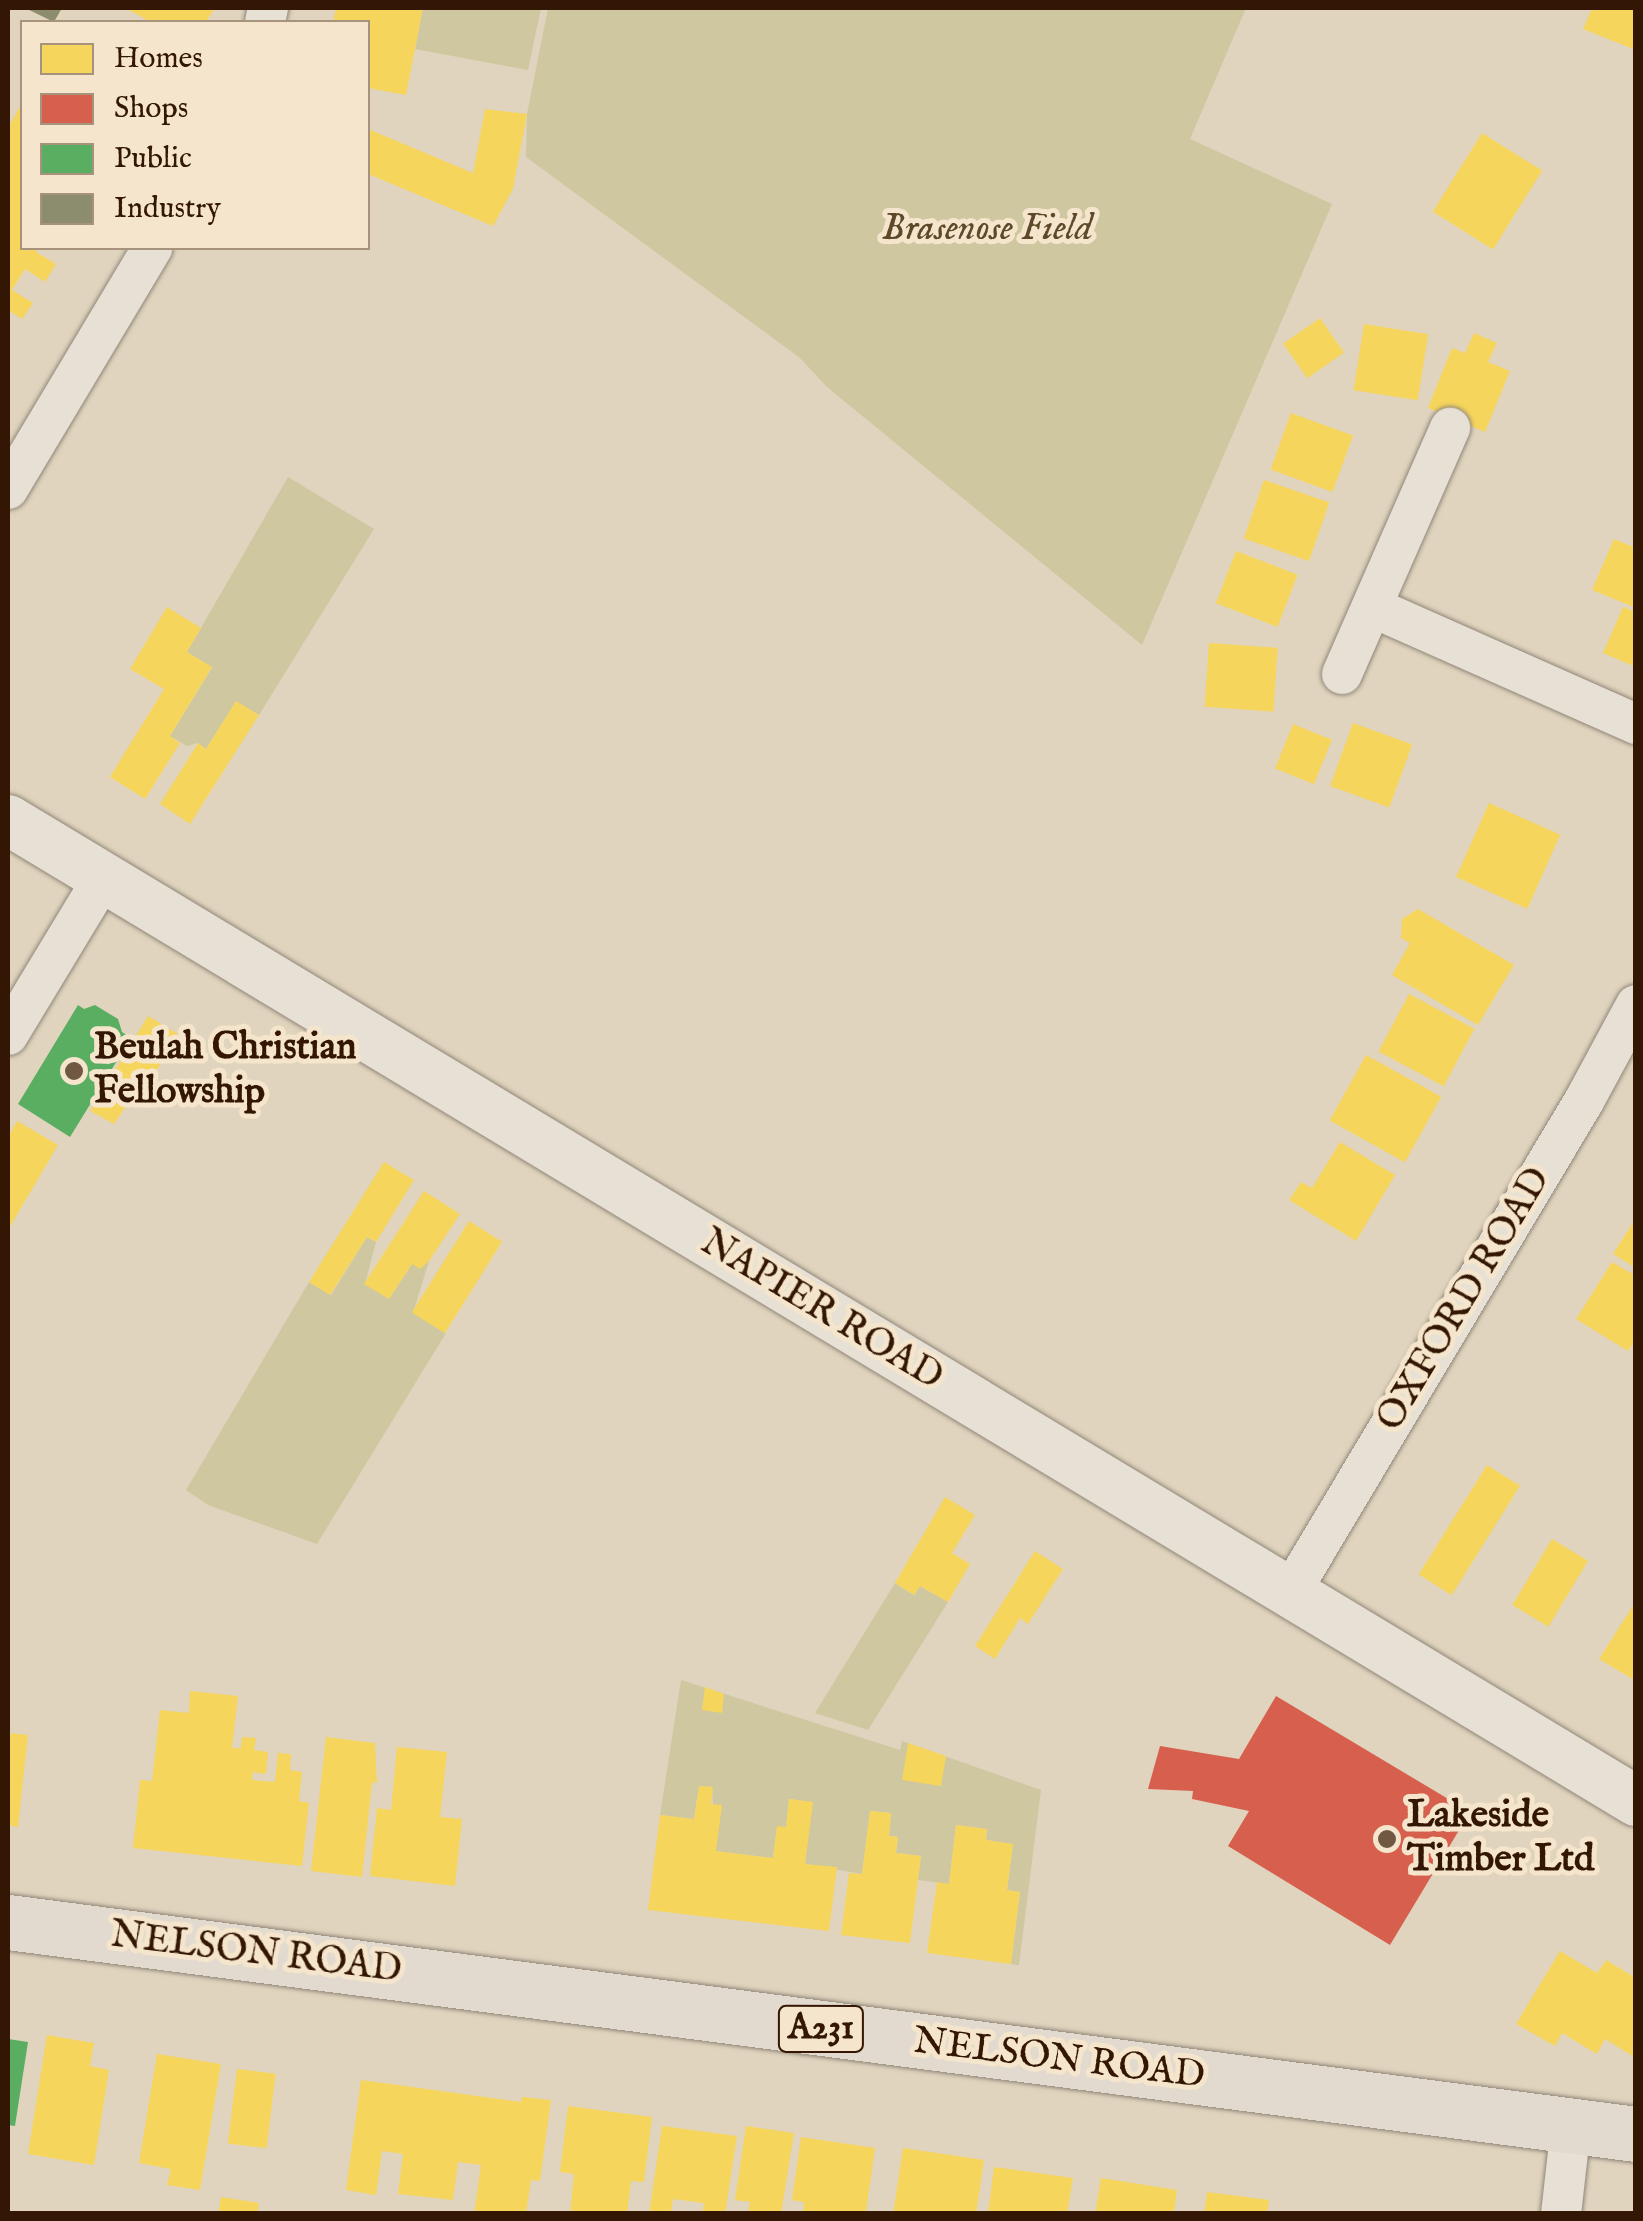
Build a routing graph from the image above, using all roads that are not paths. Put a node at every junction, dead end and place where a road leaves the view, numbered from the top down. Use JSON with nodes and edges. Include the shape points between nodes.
{"nodes":[{"id":1,"x":151,"y":250,"type":"edge"},
{"id":2,"x":1450,"y":428,"type":"dead end"},
{"id":3,"x":8,"y":489,"type":"edge"},
{"id":4,"x":1372,"y":607,"type":"junction"},
{"id":5,"x":1342,"y":674,"type":"dead end"},
{"id":6,"x":1636,"y":724,"type":"edge"},
{"id":7,"x":8,"y":820,"type":"edge"},
{"id":8,"x":105,"y":875,"type":"junction"},
{"id":9,"x":1636,"y":1005,"type":"edge"},
{"id":10,"x":8,"y":1035,"type":"edge"},
{"id":11,"x":1290,"y":1593,"type":"junction"},
{"id":12,"x":1636,"y":1801,"type":"edge"},
{"id":13,"x":8,"y":1922,"type":"edge"},
{"id":14,"x":1572,"y":2126,"type":"junction"},
{"id":15,"x":1636,"y":2134,"type":"edge"},
{"id":16,"x":1561,"y":2214,"type":"edge"}],
"edges":[{"from":1,"to":3,"type":"street"},
{"from":2,"to":4,"type":"street"},
{"from":4,"to":5,"type":"street"},
{"from":4,"to":6,"type":"street"},
{"from":7,"to":8,"type":"street","name":"NAPIER ROAD"},
{"from":8,"to":10,"type":"street"},
{"from":8,"to":11,"type":"street","name":"NAPIER ROAD","via":[[452,1092]]},
{"from":9,"to":11,"type":"street","name":"OXFORD ROAD"},
{"from":11,"to":12,"type":"street","name":"NAPIER ROAD"},
{"from":13,"to":14,"type":"main road","name":"NELSON ROAD","number":"A231"},
{"from":14,"to":15,"type":"main road","name":"NELSON ROAD","number":"A231"},
{"from":14,"to":16,"type":"street"}]}
